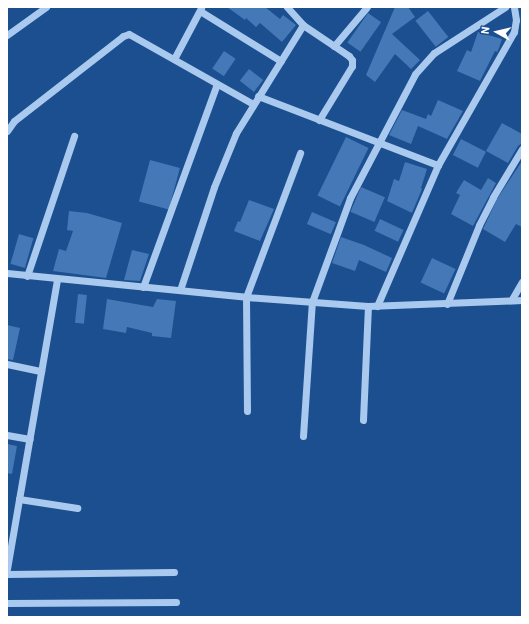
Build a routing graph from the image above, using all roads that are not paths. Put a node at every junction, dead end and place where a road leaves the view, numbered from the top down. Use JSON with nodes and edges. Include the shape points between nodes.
{"nodes":[{"id":1,"x":46,"y":7,"type":"edge"},
{"id":2,"x":287,"y":7,"type":"edge"},
{"id":3,"x":367,"y":7,"type":"edge"},
{"id":4,"x":505,"y":7,"type":"edge"},
{"id":5,"x":514,"y":7,"type":"edge"},
{"id":6,"x":201,"y":9,"type":"edge"},
{"id":7,"x":303,"y":25,"type":"junction"},
{"id":8,"x":7,"y":35,"type":"edge"},
{"id":9,"x":334,"y":46,"type":"junction"},
{"id":10,"x":174,"y":59,"type":"junction"},
{"id":11,"x":281,"y":61,"type":"junction"},
{"id":12,"x":217,"y":84,"type":"junction"},
{"id":13,"x":258,"y":96,"type":"junction"},
{"id":14,"x":253,"y":104,"type":"junction"},
{"id":15,"x":319,"y":120,"type":"junction"},
{"id":16,"x":7,"y":131,"type":"edge"},
{"id":17,"x":74,"y":136,"type":"dead end"},
{"id":18,"x":379,"y":142,"type":"junction"},
{"id":19,"x":522,"y":149,"type":"edge"},
{"id":20,"x":300,"y":153,"type":"dead end"},
{"id":21,"x":438,"y":165,"type":"junction"},
{"id":22,"x":7,"y":273,"type":"edge"},
{"id":23,"x":27,"y":276,"type":"junction"},
{"id":24,"x":57,"y":279,"type":"junction"},
{"id":25,"x":522,"y":282,"type":"edge"},
{"id":26,"x":143,"y":287,"type":"junction"},
{"id":27,"x":180,"y":290,"type":"junction"},
{"id":28,"x":246,"y":297,"type":"junction"},
{"id":29,"x":512,"y":299,"type":"junction"},
{"id":30,"x":522,"y":300,"type":"edge"},
{"id":31,"x":312,"y":302,"type":"junction"},
{"id":32,"x":447,"y":304,"type":"junction"},
{"id":33,"x":368,"y":306,"type":"junction"},
{"id":34,"x":377,"y":306,"type":"junction"},
{"id":35,"x":7,"y":364,"type":"edge"},
{"id":36,"x":41,"y":371,"type":"junction"},
{"id":37,"x":247,"y":411,"type":"dead end"},
{"id":38,"x":363,"y":420,"type":"dead end"},
{"id":39,"x":7,"y":435,"type":"edge"},
{"id":40,"x":303,"y":436,"type":"dead end"},
{"id":41,"x":30,"y":438,"type":"junction"},
{"id":42,"x":19,"y":499,"type":"junction"},
{"id":43,"x":78,"y":508,"type":"dead end"},
{"id":44,"x":9,"y":551,"type":"edge"},
{"id":45,"x":7,"y":570,"type":"edge"},
{"id":46,"x":174,"y":572,"type":"dead end"},
{"id":47,"x":7,"y":574,"type":"edge"},
{"id":48,"x":176,"y":602,"type":"dead end"},
{"id":49,"x":7,"y":603,"type":"edge"}],
"edges":[{"from":1,"to":8,"type":"street"},
{"from":2,"to":7,"type":"street"},
{"from":3,"to":9,"type":"street"},
{"from":4,"to":18,"type":"street","via":[[429,58],[415,74]]},
{"from":5,"to":21,"type":"street","via":[[514,32]]},
{"from":6,"to":10,"type":"street"},
{"from":6,"to":11,"type":"street"},
{"from":7,"to":9,"type":"street"},
{"from":7,"to":11,"type":"street"},
{"from":9,"to":15,"type":"street","via":[[349,56],[352,66]]},
{"from":10,"to":12,"type":"street"},
{"from":10,"to":16,"type":"street","via":[[129,34],[123,36],[14,121]]},
{"from":11,"to":13,"type":"street"},
{"from":12,"to":14,"type":"street"},
{"from":12,"to":26,"type":"street"},
{"from":13,"to":14,"type":"street"},
{"from":13,"to":15,"type":"street"},
{"from":14,"to":27,"type":"street","via":[[226,155]]},
{"from":15,"to":18,"type":"street"},
{"from":17,"to":23,"type":"street"},
{"from":18,"to":21,"type":"street"},
{"from":18,"to":31,"type":"street","via":[[350,198]]},
{"from":19,"to":32,"type":"street","via":[[493,197]]},
{"from":20,"to":28,"type":"street"},
{"from":21,"to":34,"type":"street"},
{"from":22,"to":23,"type":"street"},
{"from":23,"to":24,"type":"street"},
{"from":24,"to":26,"type":"street"},
{"from":24,"to":36,"type":"street"},
{"from":25,"to":29,"type":"street"},
{"from":26,"to":27,"type":"street"},
{"from":27,"to":28,"type":"street"},
{"from":28,"to":31,"type":"street"},
{"from":28,"to":37,"type":"street"},
{"from":29,"to":30,"type":"street"},
{"from":29,"to":32,"type":"street"},
{"from":31,"to":33,"type":"street"},
{"from":31,"to":40,"type":"street"},
{"from":32,"to":34,"type":"street"},
{"from":33,"to":34,"type":"street"},
{"from":33,"to":38,"type":"street"},
{"from":35,"to":36,"type":"street"},
{"from":36,"to":41,"type":"street"},
{"from":39,"to":41,"type":"street"},
{"from":41,"to":42,"type":"street"},
{"from":42,"to":43,"type":"street"},
{"from":42,"to":44,"type":"street"},
{"from":44,"to":45,"type":"street"},
{"from":46,"to":47,"type":"street"},
{"from":48,"to":49,"type":"street"}]}
